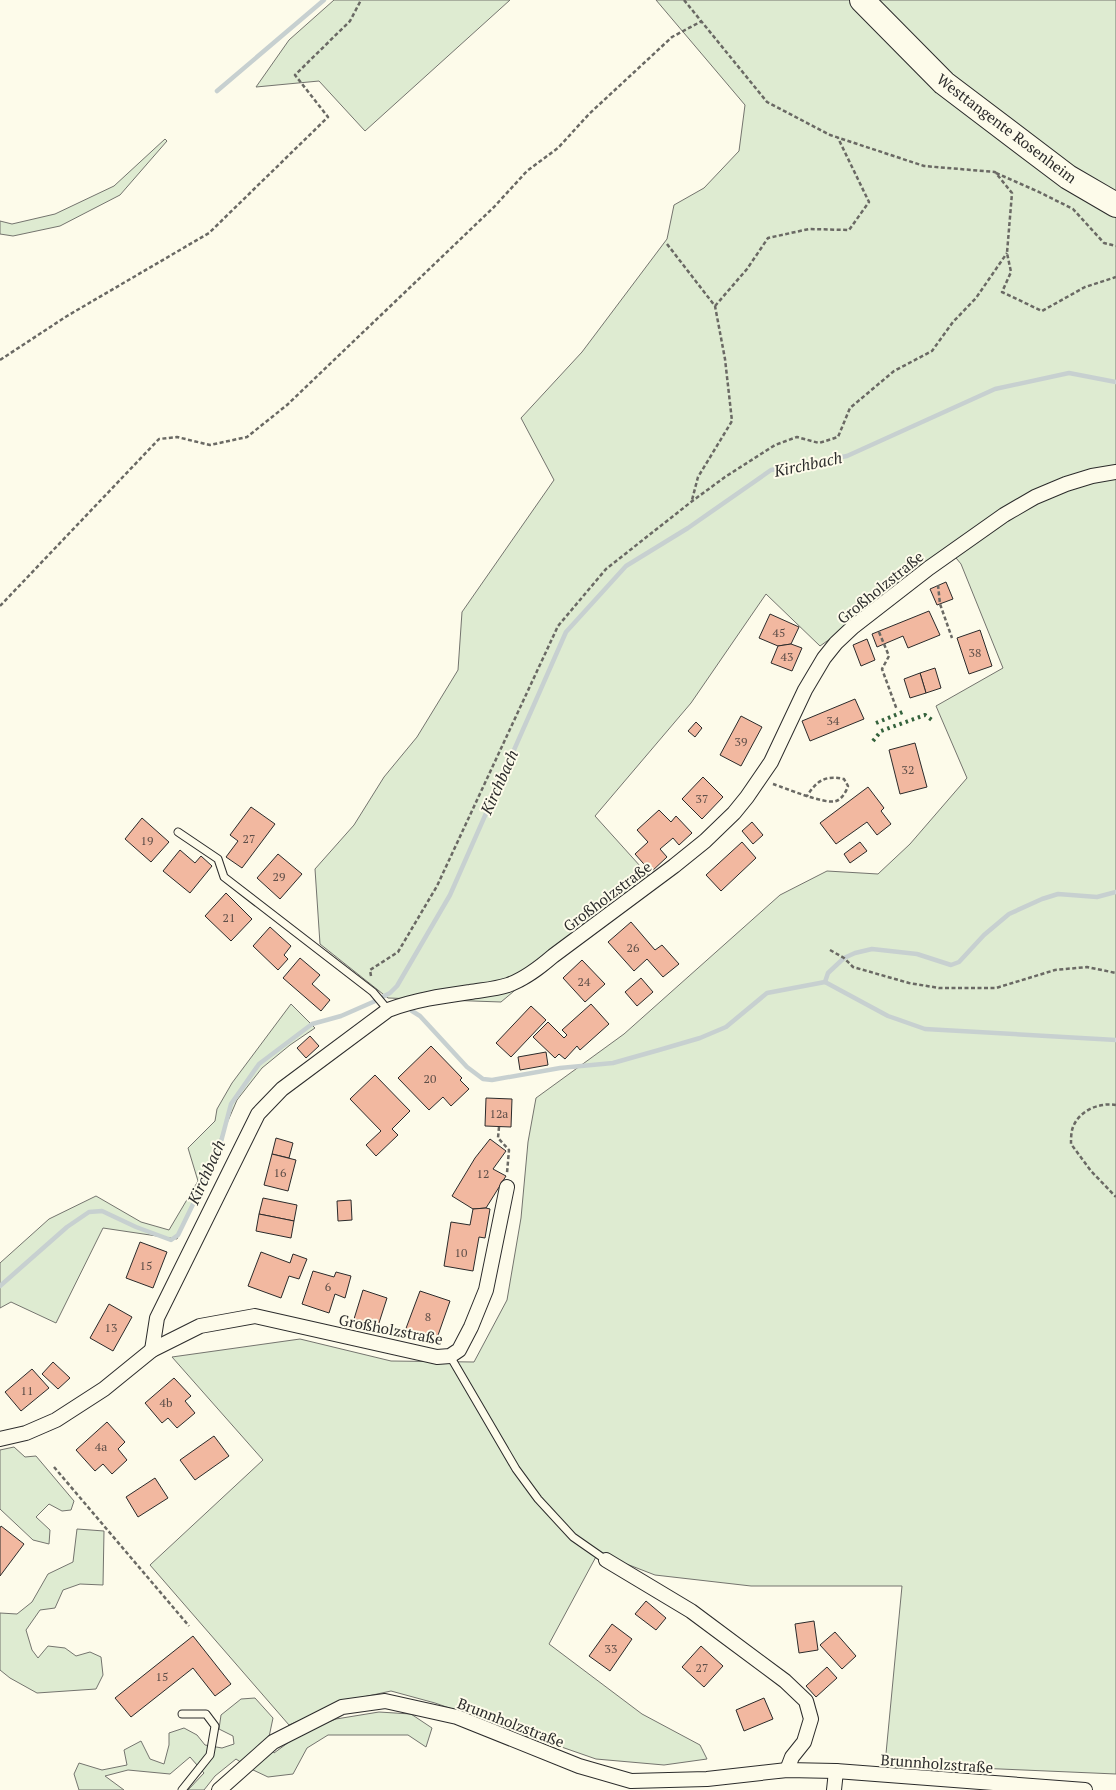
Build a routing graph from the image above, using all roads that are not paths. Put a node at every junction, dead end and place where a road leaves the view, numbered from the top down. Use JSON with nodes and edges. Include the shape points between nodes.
{"nodes":[{"id":1,"x":862,"y":0,"type":"edge"},
{"id":2,"x":1116,"y":205,"type":"edge"},
{"id":3,"x":1116,"y":472,"type":"edge"},
{"id":4,"x":178,"y":832,"type":"dead end"},
{"id":5,"x":388,"y":1010,"type":"junction"},
{"id":6,"x":507,"y":1187,"type":"road end"},
{"id":7,"x":152,"y":1350,"type":"junction"},
{"id":8,"x":450,"y":1356,"type":"junction"},
{"id":9,"x":0,"y":1439,"type":"edge"},
{"id":10,"x":606,"y":1560,"type":"joint"},
{"id":11,"x":182,"y":1714,"type":"dead end"},
{"id":12,"x":787,"y":1770,"type":"junction"},
{"id":13,"x":836,"y":1772,"type":"junction"},
{"id":14,"x":1028,"y":1788,"type":"edge"},
{"id":15,"x":182,"y":1790,"type":"edge"},
{"id":16,"x":219,"y":1790,"type":"edge"},
{"id":17,"x":834,"y":1790,"type":"edge"},
{"id":18,"x":1085,"y":1790,"type":"edge"}],
"edges":[{"from":1,"to":2,"type":"highway","name":"Westtangente Rosenheim","via":[[944,83],[1068,177]]},
{"from":3,"to":5,"type":"street","name":"Großholzstraße","via":[[1066,484],[1004,515],[853,627],[824,658],[771,762],[734,813],[705,841],[523,979],[506,986],[434,997]]},
{"from":4,"to":5,"type":"lane","via":[[218,859],[224,877],[373,992]]},
{"from":5,"to":7,"type":"street","name":"Großholzstraße","via":[[282,1089],[258,1114],[157,1318]]},
{"from":6,"to":8,"type":"street","name":"Großholzstraße","via":[[486,1290],[459,1350]]},
{"from":7,"to":8,"type":"street","name":"Großholzstraße","via":[[200,1326],[255,1316],[437,1358]]},
{"from":7,"to":9,"type":"street","name":"Großholzstraße","via":[[104,1389],[56,1420],[26,1433]]},
{"from":8,"to":10,"type":"lane","via":[[516,1469],[538,1499],[573,1537]]},
{"from":10,"to":12,"type":"street","via":[[691,1611],[786,1681],[806,1701],[811,1719],[804,1742]]},
{"from":11,"to":15,"type":"lane","via":[[206,1714],[215,1726],[210,1755]]},
{"from":12,"to":13,"type":"street","name":"Brunnholzstraße"},
{"from":12,"to":16,"type":"street","name":"Brunnholzstraße","via":[[707,1779],[631,1781],[579,1766],[457,1717],[385,1701],[342,1707],[273,1742]]},
{"from":13,"to":14,"type":"street","name":"Brunnholzstraße"},
{"from":13,"to":17,"type":"street"},
{"from":14,"to":18,"type":"street","name":"Brunnholzstraße"}]}
